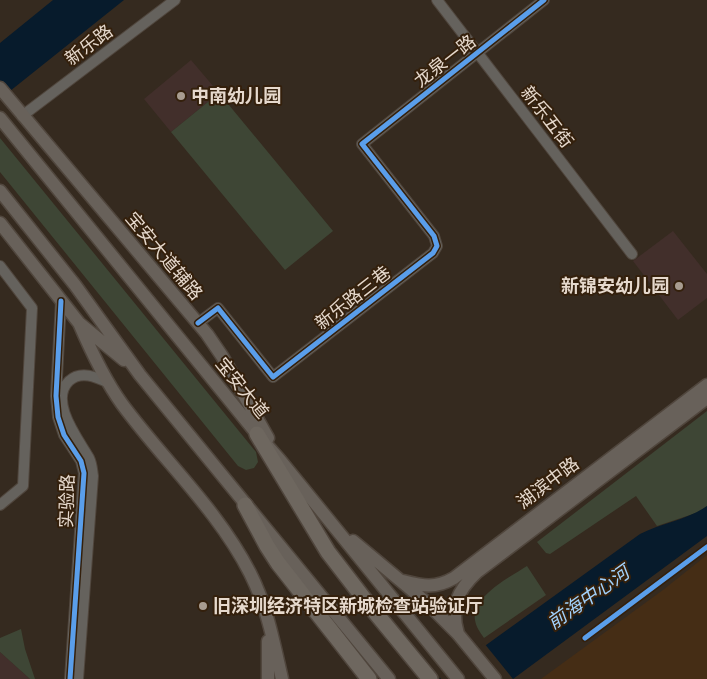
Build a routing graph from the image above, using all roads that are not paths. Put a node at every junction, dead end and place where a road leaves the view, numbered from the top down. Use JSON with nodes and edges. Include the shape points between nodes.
{"nodes":[{"id":1,"x":175,"y":0,"type":"edge"},
{"id":2,"x":437,"y":0,"type":"edge"},
{"id":3,"x":544,"y":0,"type":"edge"},
{"id":4,"x":478,"y":53,"type":"junction"},
{"id":5,"x":0,"y":88,"type":"edge"},
{"id":6,"x":22,"y":116,"type":"junction"},
{"id":7,"x":0,"y":118,"type":"edge"},
{"id":8,"x":362,"y":144,"type":"joint"},
{"id":9,"x":0,"y":191,"type":"edge"},
{"id":10,"x":0,"y":224,"type":"edge"},
{"id":11,"x":632,"y":254,"type":"dead end"},
{"id":12,"x":0,"y":266,"type":"edge"},
{"id":13,"x":61,"y":300,"type":"junction"},
{"id":14,"x":79,"y":323,"type":"junction"},
{"id":15,"x":198,"y":323,"type":"junction"},
{"id":16,"x":140,"y":375,"type":"junction"},
{"id":17,"x":109,"y":383,"type":"junction"},
{"id":18,"x":707,"y":386,"type":"edge"},
{"id":19,"x":707,"y":398,"type":"edge"},
{"id":20,"x":257,"y":434,"type":"junction"},
{"id":21,"x":280,"y":460,"type":"junction"},
{"id":22,"x":0,"y":505,"type":"edge"},
{"id":23,"x":245,"y":505,"type":"junction"},
{"id":24,"x":330,"y":521,"type":"junction"},
{"id":25,"x":491,"y":555,"type":"junction"},
{"id":26,"x":402,"y":582,"type":"junction"},
{"id":27,"x":267,"y":621,"type":"junction"},
{"id":28,"x":458,"y":634,"type":"junction"},
{"id":29,"x":70,"y":679,"type":"edge"},
{"id":30,"x":78,"y":679,"type":"edge"},
{"id":31,"x":268,"y":679,"type":"edge"},
{"id":32,"x":282,"y":679,"type":"edge"},
{"id":33,"x":369,"y":679,"type":"edge"},
{"id":34,"x":389,"y":679,"type":"edge"},
{"id":35,"x":430,"y":679,"type":"edge"},
{"id":36,"x":458,"y":679,"type":"edge"},
{"id":37,"x":495,"y":679,"type":"edge"}],
"edges":[{"from":1,"to":6,"type":"street","name":"新乐路"},
{"from":2,"to":4,"type":"street","name":"新乐五街"},
{"from":3,"to":4,"type":"street","name":"龙泉一路"},
{"from":4,"to":8,"type":"street","name":"龙泉一路"},
{"from":4,"to":11,"type":"street","name":"新乐五街"},
{"from":5,"to":6,"type":"main road","name":"宝安大道辅路"},
{"from":6,"to":15,"type":"main road","name":"宝安大道辅路"},
{"from":7,"to":20,"type":"main road","name":"宝安大道"},
{"from":8,"to":15,"type":"street","name":"新乐路三巷","via":[[434,236],[437,243],[432,253],[273,377],[218,308]]},
{"from":9,"to":16,"type":"main road","via":[[75,285]]},
{"from":10,"to":13,"type":"main road"},
{"from":12,"to":22,"type":"street","via":[[32,308],[23,486]]},
{"from":13,"to":14,"type":"main road"},
{"from":13,"to":29,"type":"street","name":"实验路","via":[[56,396],[58,417],[84,473]]},
{"from":14,"to":16,"type":"main road"},
{"from":14,"to":17,"type":"main road"},
{"from":15,"to":21,"type":"main road","name":"宝安大道辅路","via":[[222,356]]},
{"from":16,"to":23,"type":"main road"},
{"from":17,"to":27,"type":"main road","via":[[130,414],[222,526],[251,575]]},
{"from":17,"to":30,"type":"street","name":"实验路","via":[[79,376],[67,384],[63,394],[67,421],[89,458],[93,476]]},
{"from":18,"to":25,"type":"main road","name":"湖滨中路"},
{"from":19,"to":25,"type":"main road","name":"湖滨中路"},
{"from":20,"to":21,"type":"main road","name":"宝安大道"},
{"from":20,"to":35,"type":"highway","via":[[328,552]]},
{"from":21,"to":24,"type":"main road","name":"宝安大道"},
{"from":23,"to":33,"type":"highway","via":[[278,564]]},
{"from":23,"to":34,"type":"main road"},
{"from":24,"to":26,"type":"main road"},
{"from":24,"to":36,"type":"main road","name":"宝安大道"},
{"from":25,"to":26,"type":"main road","name":"湖滨中路","via":[[441,585]]},
{"from":25,"to":28,"type":"main road","name":"湖滨中路","via":[[459,594],[454,618]]},
{"from":26,"to":28,"type":"main road"},
{"from":27,"to":31,"type":"main road"},
{"from":27,"to":32,"type":"main road"},
{"from":28,"to":37,"type":"main road"}]}
